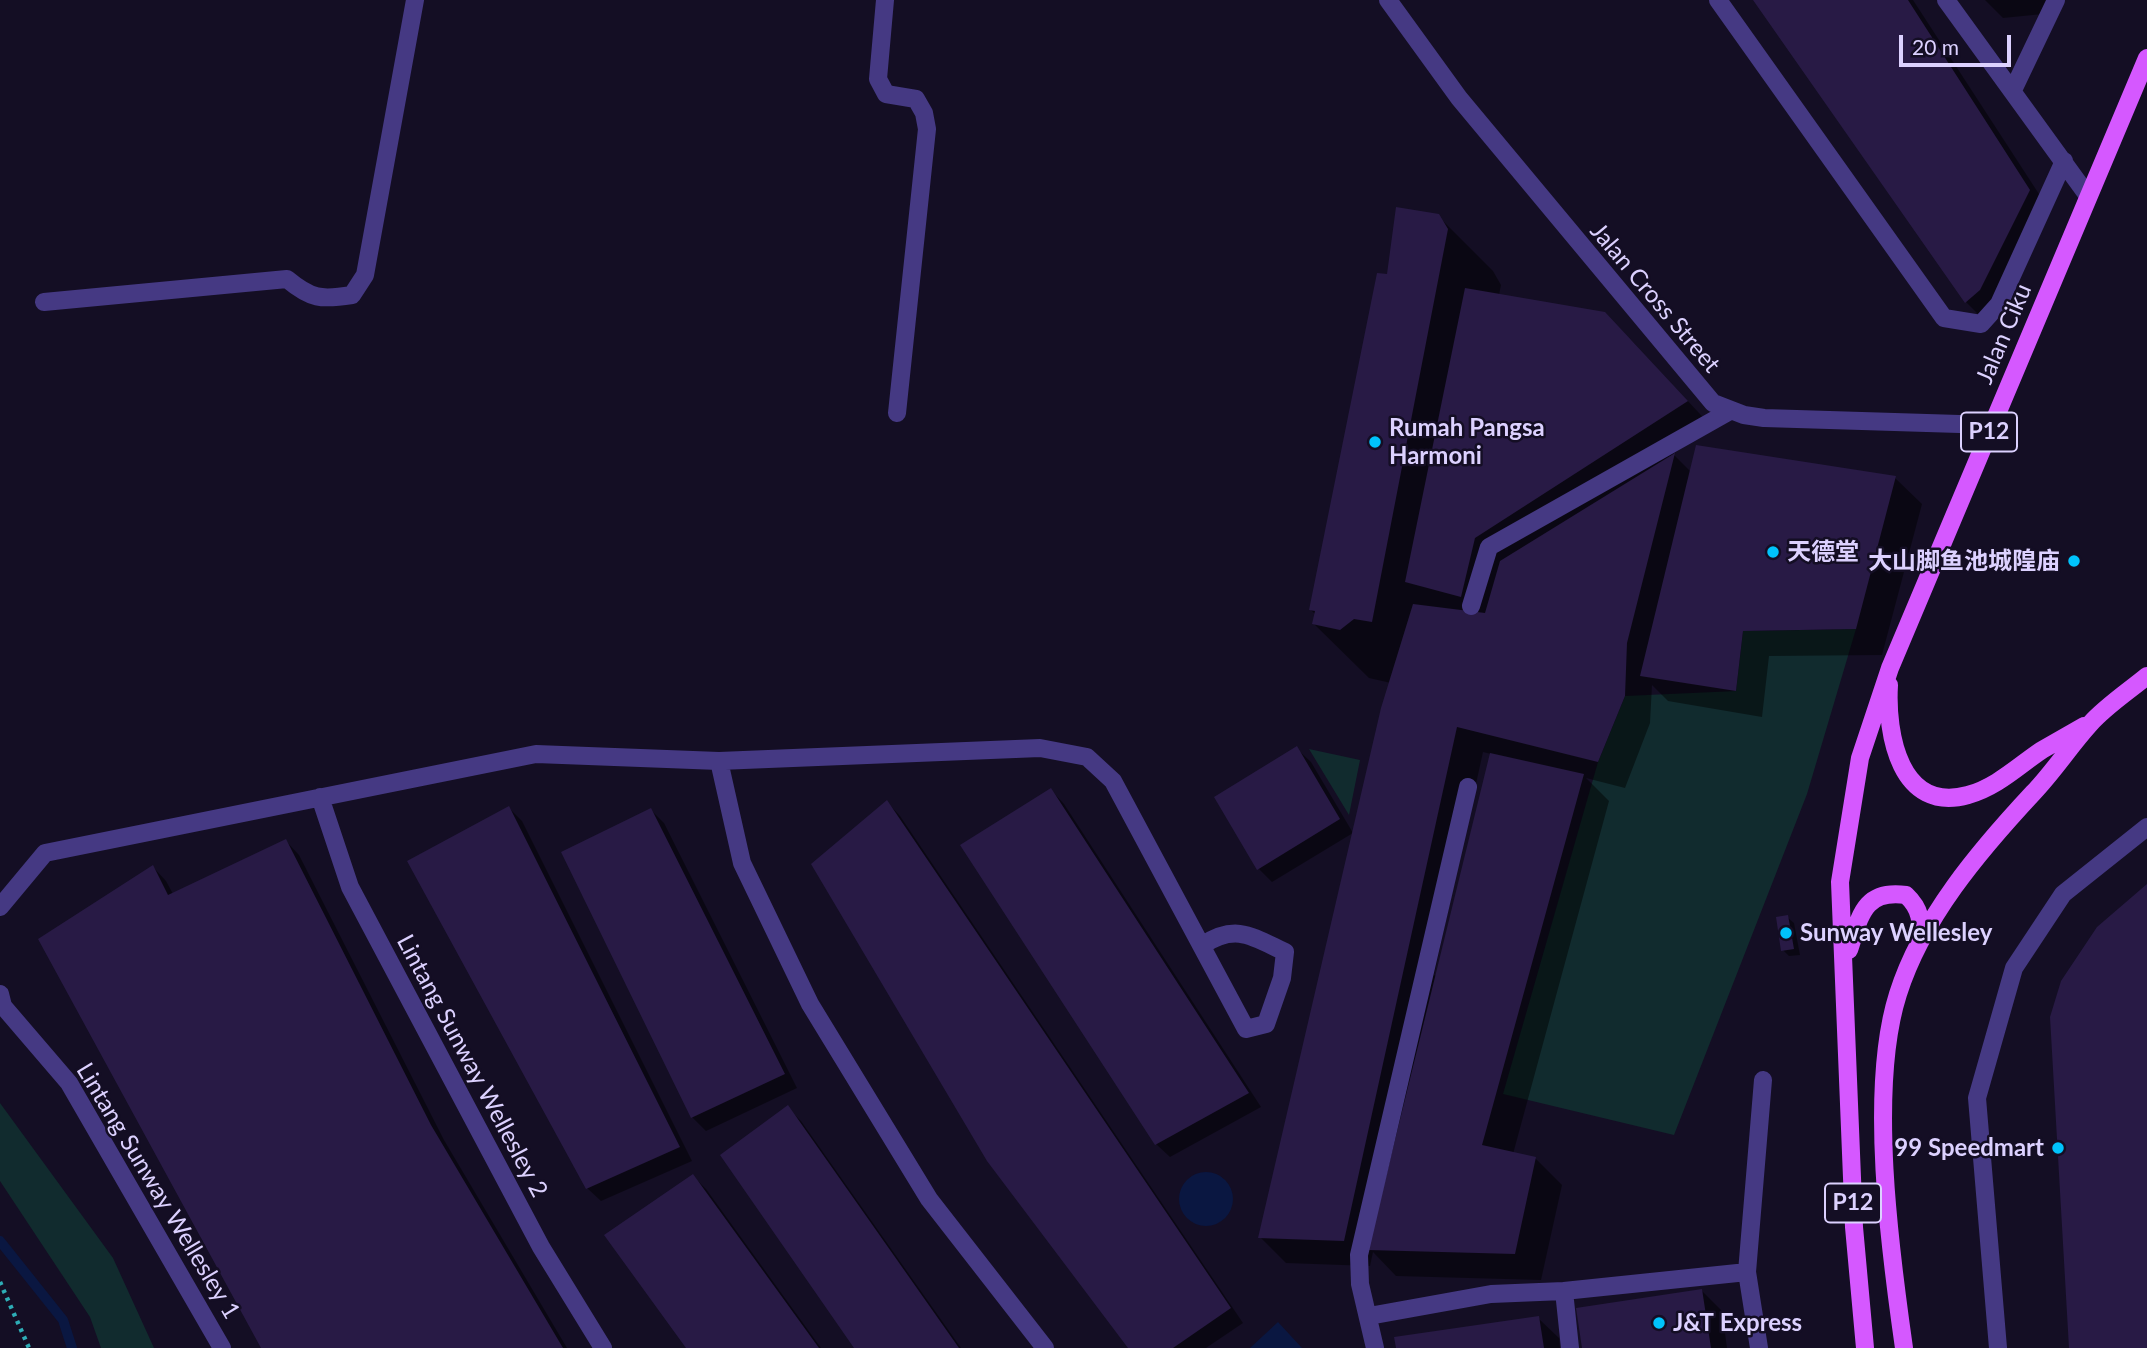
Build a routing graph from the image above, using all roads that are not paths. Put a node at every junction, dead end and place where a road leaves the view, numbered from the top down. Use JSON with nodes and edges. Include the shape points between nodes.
{"nodes":[{"id":1,"x":415,"y":0,"type":"edge"},
{"id":2,"x":885,"y":0,"type":"edge"},
{"id":3,"x":1388,"y":0,"type":"edge"},
{"id":4,"x":1718,"y":0,"type":"edge"},
{"id":5,"x":1946,"y":0,"type":"edge"},
{"id":6,"x":2056,"y":0,"type":"edge"},
{"id":7,"x":2147,"y":58,"type":"edge"},
{"id":8,"x":2013,"y":90,"type":"junction"},
{"id":9,"x":2064,"y":161,"type":"junction"},
{"id":10,"x":2088,"y":196,"type":"junction"},
{"id":11,"x":44,"y":302,"type":"dead end"},
{"id":12,"x":1730,"y":411,"type":"junction"},
{"id":13,"x":897,"y":413,"type":"dead end"},
{"id":14,"x":1992,"y":425,"type":"junction"},
{"id":15,"x":1471,"y":606,"type":"dead end"},
{"id":16,"x":1890,"y":668,"type":"junction"},
{"id":17,"x":2147,"y":676,"type":"edge"},
{"id":18,"x":2092,"y":722,"type":"junction"},
{"id":19,"x":719,"y":761,"type":"junction"},
{"id":20,"x":1468,"y":787,"type":"dead end"},
{"id":21,"x":320,"y":797,"type":"junction"},
{"id":22,"x":2147,"y":827,"type":"edge"},
{"id":23,"x":0,"y":906,"type":"edge"},
{"id":24,"x":1920,"y":942,"type":"junction"},
{"id":25,"x":1203,"y":945,"type":"junction"},
{"id":26,"x":1846,"y":961,"type":"junction"},
{"id":27,"x":0,"y":994,"type":"edge"},
{"id":28,"x":1763,"y":1080,"type":"dead end"},
{"id":29,"x":1747,"y":1272,"type":"junction"},
{"id":30,"x":1564,"y":1291,"type":"junction"},
{"id":31,"x":1369,"y":1316,"type":"junction"},
{"id":32,"x":222,"y":1348,"type":"edge"},
{"id":33,"x":603,"y":1348,"type":"edge"},
{"id":34,"x":1045,"y":1348,"type":"edge"},
{"id":35,"x":1375,"y":1348,"type":"edge"},
{"id":36,"x":1570,"y":1348,"type":"edge"},
{"id":37,"x":1759,"y":1348,"type":"edge"},
{"id":38,"x":1865,"y":1348,"type":"edge"},
{"id":39,"x":1904,"y":1348,"type":"edge"},
{"id":40,"x":1998,"y":1348,"type":"edge"}],
"edges":[{"from":1,"to":11,"type":"street","via":[[365,275],[352,295],[330,299],[307,296],[287,279]]},
{"from":2,"to":13,"type":"street","via":[[878,79],[886,94],[916,99],[927,129]]},
{"from":3,"to":12,"type":"street","name":"Jalan Cross Street","via":[[1460,98],[1702,393]]},
{"from":4,"to":9,"type":"street","via":[[1944,317],[1981,324],[1999,304]]},
{"from":5,"to":8,"type":"street"},
{"from":6,"to":8,"type":"street"},
{"from":7,"to":10,"type":"main road","name":"Jalan Ciku","number":"P12"},
{"from":8,"to":9,"type":"street"},
{"from":9,"to":10,"type":"street"},
{"from":10,"to":14,"type":"main road","name":"Jalan Ciku","number":"P12"},
{"from":12,"to":14,"type":"street","name":"Jalan Cross Street","via":[[1791,420]]},
{"from":12,"to":15,"type":"street","via":[[1489,547]]},
{"from":14,"to":16,"type":"main road","name":"Jalan Ciku","number":"P12"},
{"from":16,"to":18,"type":"main road","via":[[1888,720],[1895,750],[1910,779],[1937,796],[1953,797],[1985,788]]},
{"from":16,"to":26,"type":"main road","number":"P12","via":[[1860,758],[1843,853],[1840,882]]},
{"from":17,"to":18,"type":"main road"},
{"from":18,"to":24,"type":"main road","number":"P12","via":[[1995,836]]},
{"from":19,"to":21,"type":"street","via":[[536,754]]},
{"from":19,"to":25,"type":"street","via":[[1040,748],[1087,757],[1113,781]]},
{"from":19,"to":34,"type":"street","via":[[742,863],[810,1004],[929,1199]]},
{"from":20,"to":31,"type":"street","via":[[1359,1255],[1360,1284]]},
{"from":21,"to":23,"type":"street","via":[[45,853]]},
{"from":21,"to":33,"type":"street","name":"Lintang Sunway Wellesley 2","via":[[350,887],[528,1223]]},
{"from":22,"to":40,"type":"street","via":[[2063,894],[2014,968],[1976,1098]]},
{"from":24,"to":26,"type":"main road","via":[[1922,924],[1914,902],[1906,895],[1883,895],[1861,912]]},
{"from":24,"to":39,"type":"main road","number":"P12","via":[[1897,996],[1885,1068],[1890,1227]]},
{"from":25,"to":25,"type":"street","via":[[1246,1029],[1266,1024],[1282,978],[1285,952],[1243,932],[1218,934]]},
{"from":26,"to":38,"type":"main road","number":"P12","via":[[1854,1227]]},
{"from":27,"to":32,"type":"street","name":"Lintang Sunway Wellesley 1","via":[[3,1006],[69,1083]]},
{"from":28,"to":29,"type":"street"},
{"from":29,"to":30,"type":"street"},
{"from":29,"to":37,"type":"street"},
{"from":30,"to":31,"type":"street","via":[[1491,1294]]},
{"from":30,"to":36,"type":"street"},
{"from":31,"to":35,"type":"street"}]}
